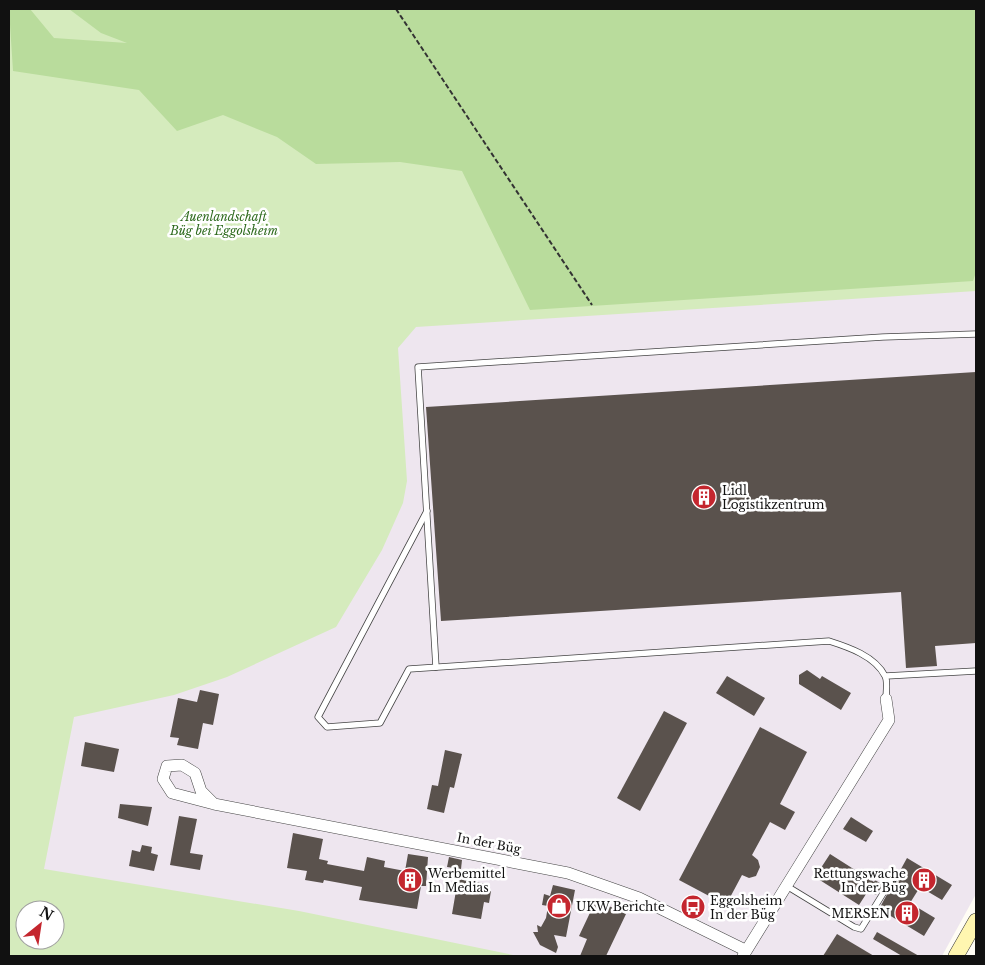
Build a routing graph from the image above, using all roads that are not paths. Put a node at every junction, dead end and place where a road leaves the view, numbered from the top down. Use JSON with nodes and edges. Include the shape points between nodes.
{"nodes":[{"id":1,"x":976,"y":334,"type":"edge"},
{"id":2,"x":426,"y":511,"type":"junction"},
{"id":3,"x":436,"y":667,"type":"junction"},
{"id":4,"x":976,"y":671,"type":"edge"},
{"id":5,"x":886,"y":676,"type":"junction"},
{"id":6,"x":886,"y":699,"type":"joint"},
{"id":7,"x":214,"y":804,"type":"dead end"},
{"id":8,"x":892,"y":879,"type":"dead end"},
{"id":9,"x":785,"y":885,"type":"junction"},
{"id":10,"x":976,"y":922,"type":"edge"},
{"id":11,"x":744,"y":953,"type":"edge"},
{"id":12,"x":956,"y":956,"type":"edge"}],
"edges":[{"from":1,"to":2,"type":"lane","via":[[418,367]]},
{"from":2,"to":3,"type":"lane"},
{"from":2,"to":3,"type":"lane","via":[[318,718],[327,727],[380,723],[409,669]]},
{"from":3,"to":5,"type":"lane","via":[[829,641],[859,653]]},
{"from":4,"to":5,"type":"lane"},
{"from":5,"to":6,"type":"lane"},
{"from":6,"to":9,"type":"street","name":"In der Büg","via":[[888,720]]},
{"from":7,"to":11,"type":"street","name":"In der Büg","via":[[568,873],[639,898]]},
{"from":8,"to":9,"type":"lane","via":[[861,929]]},
{"from":9,"to":11,"type":"street","name":"In der Büg"},
{"from":10,"to":12,"type":"main road"}]}
